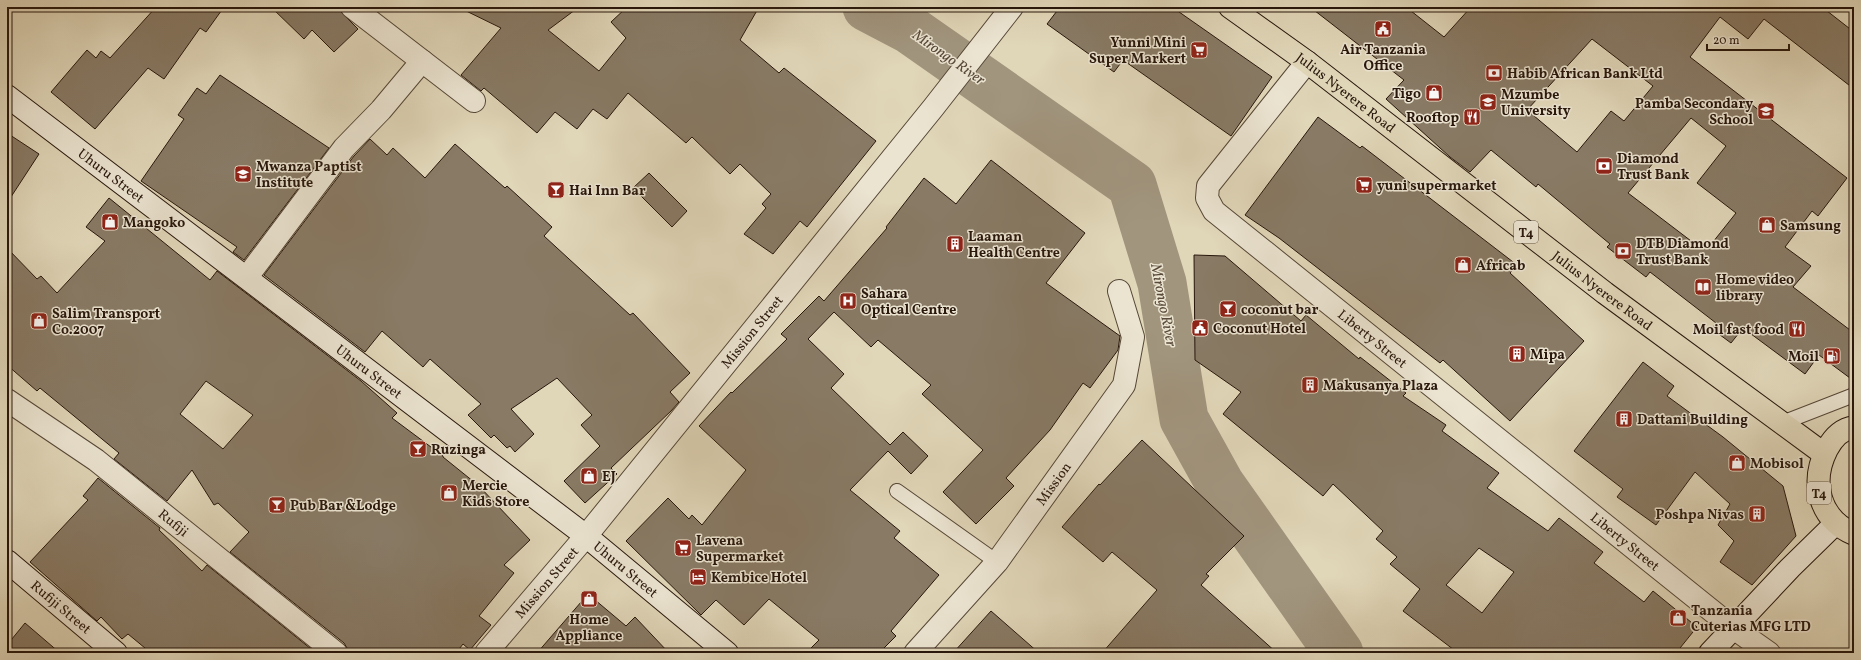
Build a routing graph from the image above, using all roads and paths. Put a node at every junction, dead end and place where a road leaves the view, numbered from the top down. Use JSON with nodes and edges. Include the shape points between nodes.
{"nodes":[{"id":1,"x":352,"y":7,"type":"edge"},
{"id":2,"x":1012,"y":7,"type":"edge"},
{"id":3,"x":1230,"y":7,"type":"edge"},
{"id":4,"x":422,"y":61,"type":"junction"},
{"id":5,"x":1308,"y":62,"type":"junction"},
{"id":6,"x":7,"y":96,"type":"edge"},
{"id":7,"x":474,"y":101,"type":"dead end"},
{"id":8,"x":247,"y":277,"type":"junction"},
{"id":9,"x":1119,"y":291,"type":"dead end"},
{"id":10,"x":1854,"y":395,"type":"edge"},
{"id":11,"x":7,"y":400,"type":"edge"},
{"id":12,"x":1782,"y":423,"type":"junction"},
{"id":13,"x":1854,"y":427,"type":"edge"},
{"id":14,"x":1824,"y":454,"type":"junction"},
{"id":15,"x":897,"y":491,"type":"dead end"},
{"id":16,"x":1845,"y":529,"type":"edge"},
{"id":17,"x":586,"y":536,"type":"junction"},
{"id":18,"x":998,"y":562,"type":"junction"},
{"id":19,"x":9,"y":566,"type":"edge"},
{"id":20,"x":1732,"y":627,"type":"junction"},
{"id":21,"x":116,"y":653,"type":"edge"},
{"id":22,"x":336,"y":653,"type":"edge"},
{"id":23,"x":486,"y":653,"type":"edge"},
{"id":24,"x":727,"y":653,"type":"edge"},
{"id":25,"x":915,"y":653,"type":"edge"},
{"id":26,"x":1710,"y":653,"type":"edge"},
{"id":27,"x":1769,"y":653,"type":"edge"}],
"edges":[{"from":1,"to":4,"type":"street"},
{"from":2,"to":17,"type":"street","name":"Mission Street"},
{"from":3,"to":5,"type":"highway","name":"Julius Nyerere Road","number":"T4"},
{"from":4,"to":7,"type":"street"},
{"from":4,"to":8,"type":"street","via":[[381,110],[344,148]]},
{"from":5,"to":12,"type":"highway","name":"Julius Nyerere Road","number":"T4","via":[[1605,293]]},
{"from":5,"to":20,"type":"street","name":"Liberty Street","via":[[1208,186],[1207,198],[1214,211]]},
{"from":6,"to":8,"type":"street","name":"Uhuru Street"},
{"from":8,"to":17,"type":"street","name":"Uhuru Street"},
{"from":9,"to":18,"type":"street","name":"Mission","via":[[1133,337],[1124,385]]},
{"from":10,"to":12,"type":"lane"},
{"from":11,"to":22,"type":"street","name":"Rufiji","via":[[96,460]]},
{"from":12,"to":14,"type":"highway","name":"Julius Nyerere Road","number":"T4"},
{"from":13,"to":14,"type":"highway","number":"T4","via":[[1847,428],[1832,439]]},
{"from":14,"to":16,"type":"highway","number":"T4","via":[[1818,472],[1818,491],[1824,508]]},
{"from":15,"to":18,"type":"lane"},
{"from":16,"to":20,"type":"street","via":[[1790,568]]},
{"from":17,"to":23,"type":"street","name":"Mission Street"},
{"from":17,"to":24,"type":"street","name":"Uhuru Street"},
{"from":18,"to":25,"type":"street","name":"Mission"},
{"from":19,"to":21,"type":"street","name":"Rufiji Street"},
{"from":20,"to":26,"type":"street"},
{"from":20,"to":27,"type":"street","name":"Liberty Street"}]}
